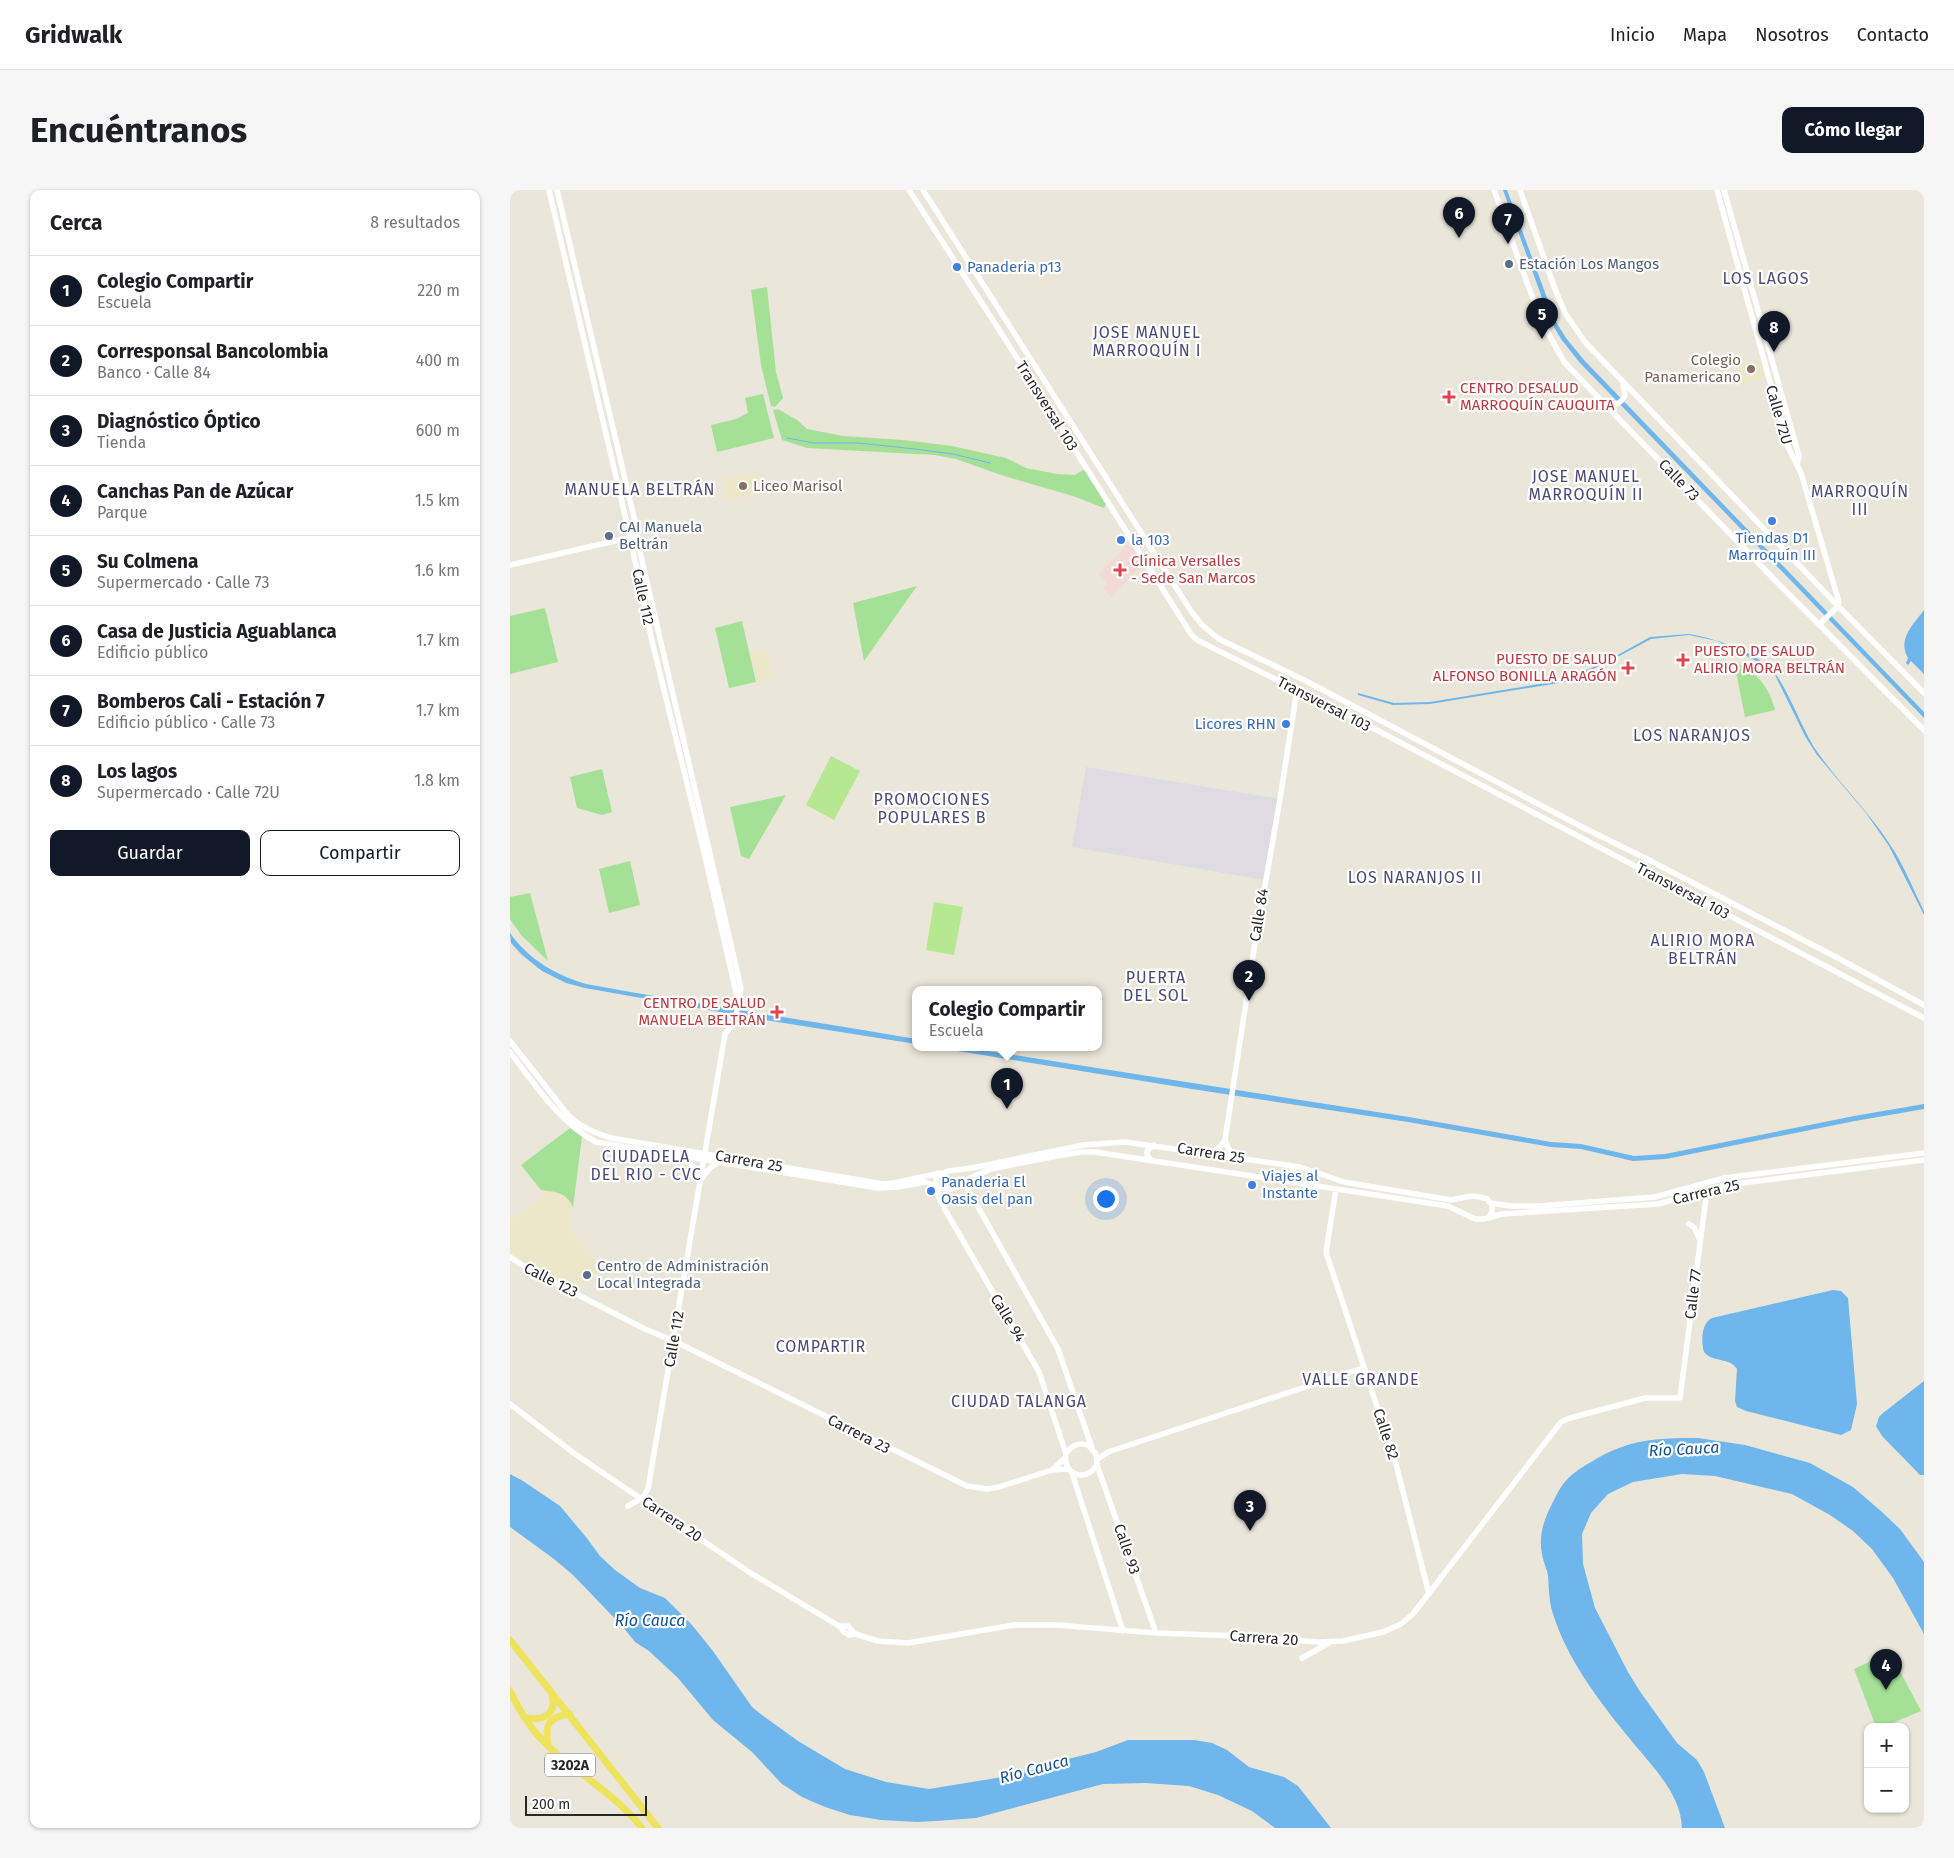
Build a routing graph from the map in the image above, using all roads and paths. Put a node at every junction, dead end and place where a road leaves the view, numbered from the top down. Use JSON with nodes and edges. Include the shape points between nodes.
{"nodes":[{"id":1,"x":549,"y":190,"type":"edge"},
{"id":2,"x":557,"y":190,"type":"edge"},
{"id":3,"x":909,"y":190,"type":"edge"},
{"id":4,"x":923,"y":190,"type":"edge"},
{"id":5,"x":1494,"y":190,"type":"edge"},
{"id":6,"x":1520,"y":190,"type":"edge"},
{"id":7,"x":1717,"y":190,"type":"edge"},
{"id":8,"x":1724,"y":190,"type":"edge"},
{"id":9,"x":977,"y":275,"type":"junction"},
{"id":10,"x":968,"y":281,"type":"junction"},
{"id":11,"x":986,"y":289,"type":"junction"},
{"id":12,"x":977,"y":296,"type":"junction"},
{"id":13,"x":1621,"y":382,"type":"junction"},
{"id":14,"x":1603,"y":401,"type":"junction"},
{"id":15,"x":1797,"y":464,"type":"junction"},
{"id":16,"x":633,"y":536,"type":"junction"},
{"id":17,"x":1144,"y":538,"type":"junction"},
{"id":18,"x":1136,"y":546,"type":"junction"},
{"id":19,"x":1155,"y":554,"type":"junction"},
{"id":20,"x":1145,"y":560,"type":"junction"},
{"id":21,"x":510,"y":565,"type":"edge"},
{"id":22,"x":1837,"y":608,"type":"junction"},
{"id":23,"x":1821,"y":623,"type":"junction"},
{"id":24,"x":1297,"y":690,"type":"junction"},
{"id":25,"x":1924,"y":692,"type":"edge"},
{"id":26,"x":1334,"y":696,"type":"junction"},
{"id":27,"x":1329,"y":706,"type":"junction"},
{"id":28,"x":1358,"y":709,"type":"junction"},
{"id":29,"x":1353,"y":718,"type":"junction"},
{"id":30,"x":1924,"y":730,"type":"edge"},
{"id":31,"x":1663,"y":867,"type":"junction"},
{"id":32,"x":1673,"y":872,"type":"junction"},
{"id":33,"x":1658,"y":878,"type":"junction"},
{"id":34,"x":1666,"y":882,"type":"junction"},
{"id":35,"x":1924,"y":1005,"type":"edge"},
{"id":36,"x":1924,"y":1018,"type":"edge"},
{"id":37,"x":510,"y":1041,"type":"edge"},
{"id":38,"x":510,"y":1052,"type":"edge"},
{"id":39,"x":524,"y":1065,"type":"junction"},
{"id":40,"x":1225,"y":1140,"type":"junction"},
{"id":41,"x":1156,"y":1145,"type":"junction"},
{"id":42,"x":1210,"y":1153,"type":"junction"},
{"id":43,"x":1924,"y":1153,"type":"edge"},
{"id":44,"x":678,"y":1156,"type":"junction"},
{"id":45,"x":704,"y":1157,"type":"junction"},
{"id":46,"x":1236,"y":1157,"type":"junction"},
{"id":47,"x":1924,"y":1160,"type":"edge"},
{"id":48,"x":1154,"y":1161,"type":"junction"},
{"id":49,"x":719,"y":1162,"type":"junction"},
{"id":50,"x":1288,"y":1165,"type":"junction"},
{"id":51,"x":957,"y":1170,"type":"junction"},
{"id":52,"x":942,"y":1173,"type":"junction"},
{"id":53,"x":700,"y":1179,"type":"junction"},
{"id":54,"x":965,"y":1181,"type":"junction"},
{"id":55,"x":1285,"y":1181,"type":"junction"},
{"id":56,"x":937,"y":1186,"type":"junction"},
{"id":57,"x":1336,"y":1189,"type":"junction"},
{"id":58,"x":1707,"y":1190,"type":"junction"},
{"id":59,"x":1463,"y":1199,"type":"junction"},
{"id":60,"x":1490,"y":1203,"type":"junction"},
{"id":61,"x":1462,"y":1212,"type":"junction"},
{"id":62,"x":1487,"y":1218,"type":"junction"},
{"id":63,"x":1689,"y":1224,"type":"dead end"},
{"id":64,"x":1700,"y":1240,"type":"junction"},
{"id":65,"x":510,"y":1257,"type":"edge"},
{"id":66,"x":674,"y":1341,"type":"junction"},
{"id":67,"x":1363,"y":1368,"type":"junction"},
{"id":68,"x":1680,"y":1398,"type":"joint"},
{"id":69,"x":510,"y":1404,"type":"edge"},
{"id":70,"x":1093,"y":1448,"type":"junction"},
{"id":71,"x":1108,"y":1452,"type":"junction"},
{"id":72,"x":1066,"y":1456,"type":"junction"},
{"id":73,"x":1097,"y":1462,"type":"junction"},
{"id":74,"x":1052,"y":1470,"type":"junction"},
{"id":75,"x":1070,"y":1471,"type":"junction"},
{"id":76,"x":642,"y":1498,"type":"junction"},
{"id":77,"x":628,"y":1506,"type":"dead end"},
{"id":78,"x":1429,"y":1594,"type":"junction"},
{"id":79,"x":1123,"y":1631,"type":"junction"},
{"id":80,"x":1156,"y":1633,"type":"junction"},
{"id":81,"x":510,"y":1640,"type":"edge"},
{"id":82,"x":1331,"y":1642,"type":"junction"},
{"id":83,"x":1302,"y":1658,"type":"dead end"},
{"id":84,"x":510,"y":1691,"type":"edge"},
{"id":85,"x":552,"y":1694,"type":"junction"},
{"id":86,"x":570,"y":1714,"type":"junction"},
{"id":87,"x":524,"y":1717,"type":"junction"},
{"id":88,"x":548,"y":1746,"type":"junction"},
{"id":89,"x":642,"y":1828,"type":"edge"},
{"id":90,"x":658,"y":1828,"type":"edge"}],
"edges":[{"from":1,"to":16,"type":"street","name":"Calle 112"},
{"from":2,"to":16,"type":"street","name":"Calle 112","via":[[613,425]]},
{"from":3,"to":10,"type":"street","name":"Transversal 103"},
{"from":4,"to":9,"type":"street","name":"Transversal 103"},
{"from":5,"to":14,"type":"street","name":"Calle 73","via":[[1552,342],[1570,368]]},
{"from":6,"to":13,"type":"street","name":"Calle 73","via":[[1564,310],[1585,342]]},
{"from":7,"to":15,"type":"street","name":"Calle 72U","via":[[1788,447]]},
{"from":8,"to":15,"type":"street","name":"Calle 72U","via":[[1799,456]]},
{"from":9,"to":10,"type":"street","via":[[975,282]]},
{"from":9,"to":11,"type":"street","name":"Transversal 103"},
{"from":10,"to":12,"type":"street","name":"Transversal 103"},
{"from":11,"to":12,"type":"street","via":[[978,287]]},
{"from":11,"to":17,"type":"street","name":"Transversal 103"},
{"from":12,"to":18,"type":"street","name":"Transversal 103"},
{"from":13,"to":14,"type":"street","via":[[1625,394],[1622,401],[1613,404]]},
{"from":13,"to":22,"type":"street","name":"Calle 73"},
{"from":14,"to":23,"type":"street","name":"Calle 73"},
{"from":15,"to":22,"type":"street","name":"Calle 72U","via":[[1832,578]]},
{"from":16,"to":21,"type":"street"},
{"from":16,"to":45,"type":"street","name":"Calle 112","via":[[652,641],[738,1005],[735,1021],[725,1034]]},
{"from":17,"to":18,"type":"street","via":[[1142,545]]},
{"from":17,"to":19,"type":"street","name":"Transversal 103"},
{"from":18,"to":20,"type":"street","name":"Transversal 103"},
{"from":19,"to":20,"type":"street","via":[[1147,552]]},
{"from":19,"to":26,"type":"street","name":"Transversal 103","via":[[1208,631]]},
{"from":20,"to":24,"type":"street","name":"Transversal 103","via":[[1197,640]]},
{"from":22,"to":23,"type":"street"},
{"from":22,"to":25,"type":"street","name":"Calle 73"},
{"from":23,"to":30,"type":"street","name":"Calle 73"},
{"from":24,"to":27,"type":"street","name":"Transversal 103"},
{"from":24,"to":40,"type":"street","name":"Calle 84"},
{"from":26,"to":27,"type":"street","via":[[1337,704]]},
{"from":26,"to":28,"type":"street","name":"Transversal 103"},
{"from":27,"to":29,"type":"street","name":"Transversal 103"},
{"from":28,"to":29,"type":"street","via":[[1351,712]]},
{"from":28,"to":31,"type":"street","name":"Transversal 103"},
{"from":29,"to":33,"type":"street","name":"Transversal 103"},
{"from":31,"to":32,"type":"street","name":"Transversal 103"},
{"from":31,"to":33,"type":"street"},
{"from":32,"to":34,"type":"street","via":[[1667,875]]},
{"from":32,"to":35,"type":"street","name":"Transversal 103"},
{"from":33,"to":34,"type":"street","name":"Transversal 103"},
{"from":34,"to":36,"type":"street","name":"Transversal 103"},
{"from":37,"to":39,"type":"street"},
{"from":38,"to":39,"type":"street"},
{"from":39,"to":44,"type":"street","name":"Carrera 25","via":[[561,1116],[583,1135],[596,1142]]},
{"from":39,"to":45,"type":"street","name":"Carrera 25","via":[[568,1115],[585,1128],[610,1138]]},
{"from":40,"to":42,"type":"street"},
{"from":40,"to":46,"type":"street"},
{"from":41,"to":42,"type":"street","name":"Carrera 25"},
{"from":41,"to":48,"type":"street","via":[[1146,1153]]},
{"from":41,"to":51,"type":"street","name":"Carrera 25","via":[[1093,1143]]},
{"from":42,"to":46,"type":"street","name":"Carrera 25"},
{"from":43,"to":60,"type":"street","name":"Carrera 25","via":[[1724,1178],[1655,1197],[1546,1206]]},
{"from":44,"to":45,"type":"street","name":"Carrera 25"},
{"from":44,"to":53,"type":"street","via":[[690,1163]]},
{"from":45,"to":49,"type":"street","name":"Carrera 25"},
{"from":45,"to":52,"type":"street","name":"Carrera 25","via":[[883,1184]]},
{"from":45,"to":53,"type":"street","name":"Calle 112"},
{"from":46,"to":50,"type":"street","name":"Carrera 25"},
{"from":47,"to":58,"type":"street","name":"Carrera 25"},
{"from":48,"to":54,"type":"street","name":"Carrera 25","via":[[1082,1152],[991,1169]]},
{"from":48,"to":55,"type":"street","name":"Carrera 25"},
{"from":49,"to":53,"type":"street"},
{"from":49,"to":56,"type":"street","name":"Carrera 25","via":[[878,1188],[924,1182]]},
{"from":50,"to":55,"type":"street","via":[[1294,1174]]},
{"from":50,"to":59,"type":"street","name":"Carrera 25","via":[[1344,1182],[1451,1200]]},
{"from":51,"to":52,"type":"street","name":"Carrera 25"},
{"from":51,"to":54,"type":"street","name":"Calle 94"},
{"from":52,"to":56,"type":"street","via":[[935,1179]]},
{"from":53,"to":66,"type":"street","name":"Calle 112"},
{"from":54,"to":56,"type":"street","name":"Carrera 25","via":[[952,1189]]},
{"from":54,"to":70,"type":"street","name":"Calle 94","via":[[1058,1349]]},
{"from":55,"to":57,"type":"street","name":"Carrera 25"},
{"from":56,"to":72,"type":"street","name":"Calle 94","via":[[939,1198],[1039,1372]]},
{"from":57,"to":61,"type":"street","name":"Carrera 25","via":[[1448,1206]]},
{"from":57,"to":67,"type":"street","name":"Calle 82","via":[[1326,1252]]},
{"from":58,"to":62,"type":"street","name":"Carrera 25","via":[[1658,1204],[1502,1214]]},
{"from":58,"to":64,"type":"street","name":"Calle 77"},
{"from":59,"to":60,"type":"street","via":[[1476,1196]]},
{"from":59,"to":61,"type":"street"},
{"from":60,"to":62,"type":"street","via":[[1492,1212]]},
{"from":61,"to":62,"type":"street","via":[[1472,1219]]},
{"from":63,"to":64,"type":"street"},
{"from":64,"to":68,"type":"street","name":"Calle 77"},
{"from":65,"to":66,"type":"street","name":"Calle 123","via":[[535,1273]]},
{"from":66,"to":74,"type":"street","name":"Carrera 23","via":[[966,1486],[999,1487]]},
{"from":66,"to":76,"type":"street","name":"Calle 112","via":[[648,1489]]},
{"from":67,"to":71,"type":"street"},
{"from":67,"to":78,"type":"street","name":"Calle 82","via":[[1396,1464]]},
{"from":68,"to":78,"type":"street","name":"Carrera 20","via":[[1645,1398],[1574,1417],[1557,1426]]},
{"from":69,"to":76,"type":"street","name":"Carrera 20","via":[[575,1454]]},
{"from":70,"to":71,"type":"street"},
{"from":70,"to":72,"type":"street","via":[[1078,1444]]},
{"from":70,"to":73,"type":"street"},
{"from":71,"to":73,"type":"street"},
{"from":72,"to":74,"type":"street","name":"Carrera 23"},
{"from":72,"to":75,"type":"street"},
{"from":73,"to":75,"type":"street","via":[[1089,1474],[1078,1476]]},
{"from":73,"to":80,"type":"street","name":"Calle 93"},
{"from":74,"to":75,"type":"street","name":"Carrera 23"},
{"from":75,"to":79,"type":"street"},
{"from":76,"to":77,"type":"street"},
{"from":76,"to":79,"type":"street","name":"Carrera 20","via":[[844,1632],[908,1643],[1014,1625]]},
{"from":78,"to":82,"type":"street","name":"Carrera 20","via":[[1407,1620],[1392,1629]]},
{"from":79,"to":80,"type":"street","name":"Carrera 20"},
{"from":80,"to":82,"type":"street","name":"Carrera 20"},
{"from":81,"to":85,"type":"main road","number":"3202A"},
{"from":82,"to":83,"type":"street"},
{"from":84,"to":87,"type":"main road","number":"3202A"},
{"from":85,"to":86,"type":"main road","number":"3202A"},
{"from":85,"to":87,"type":"main road","via":[[553,1707],[548,1714],[541,1718]]},
{"from":86,"to":88,"type":"main road","via":[[553,1718],[548,1725]]},
{"from":86,"to":90,"type":"main road","number":"3202A"},
{"from":87,"to":88,"type":"main road","number":"3202A"},
{"from":88,"to":89,"type":"main road","number":"3202A","via":[[619,1802]]}]}
